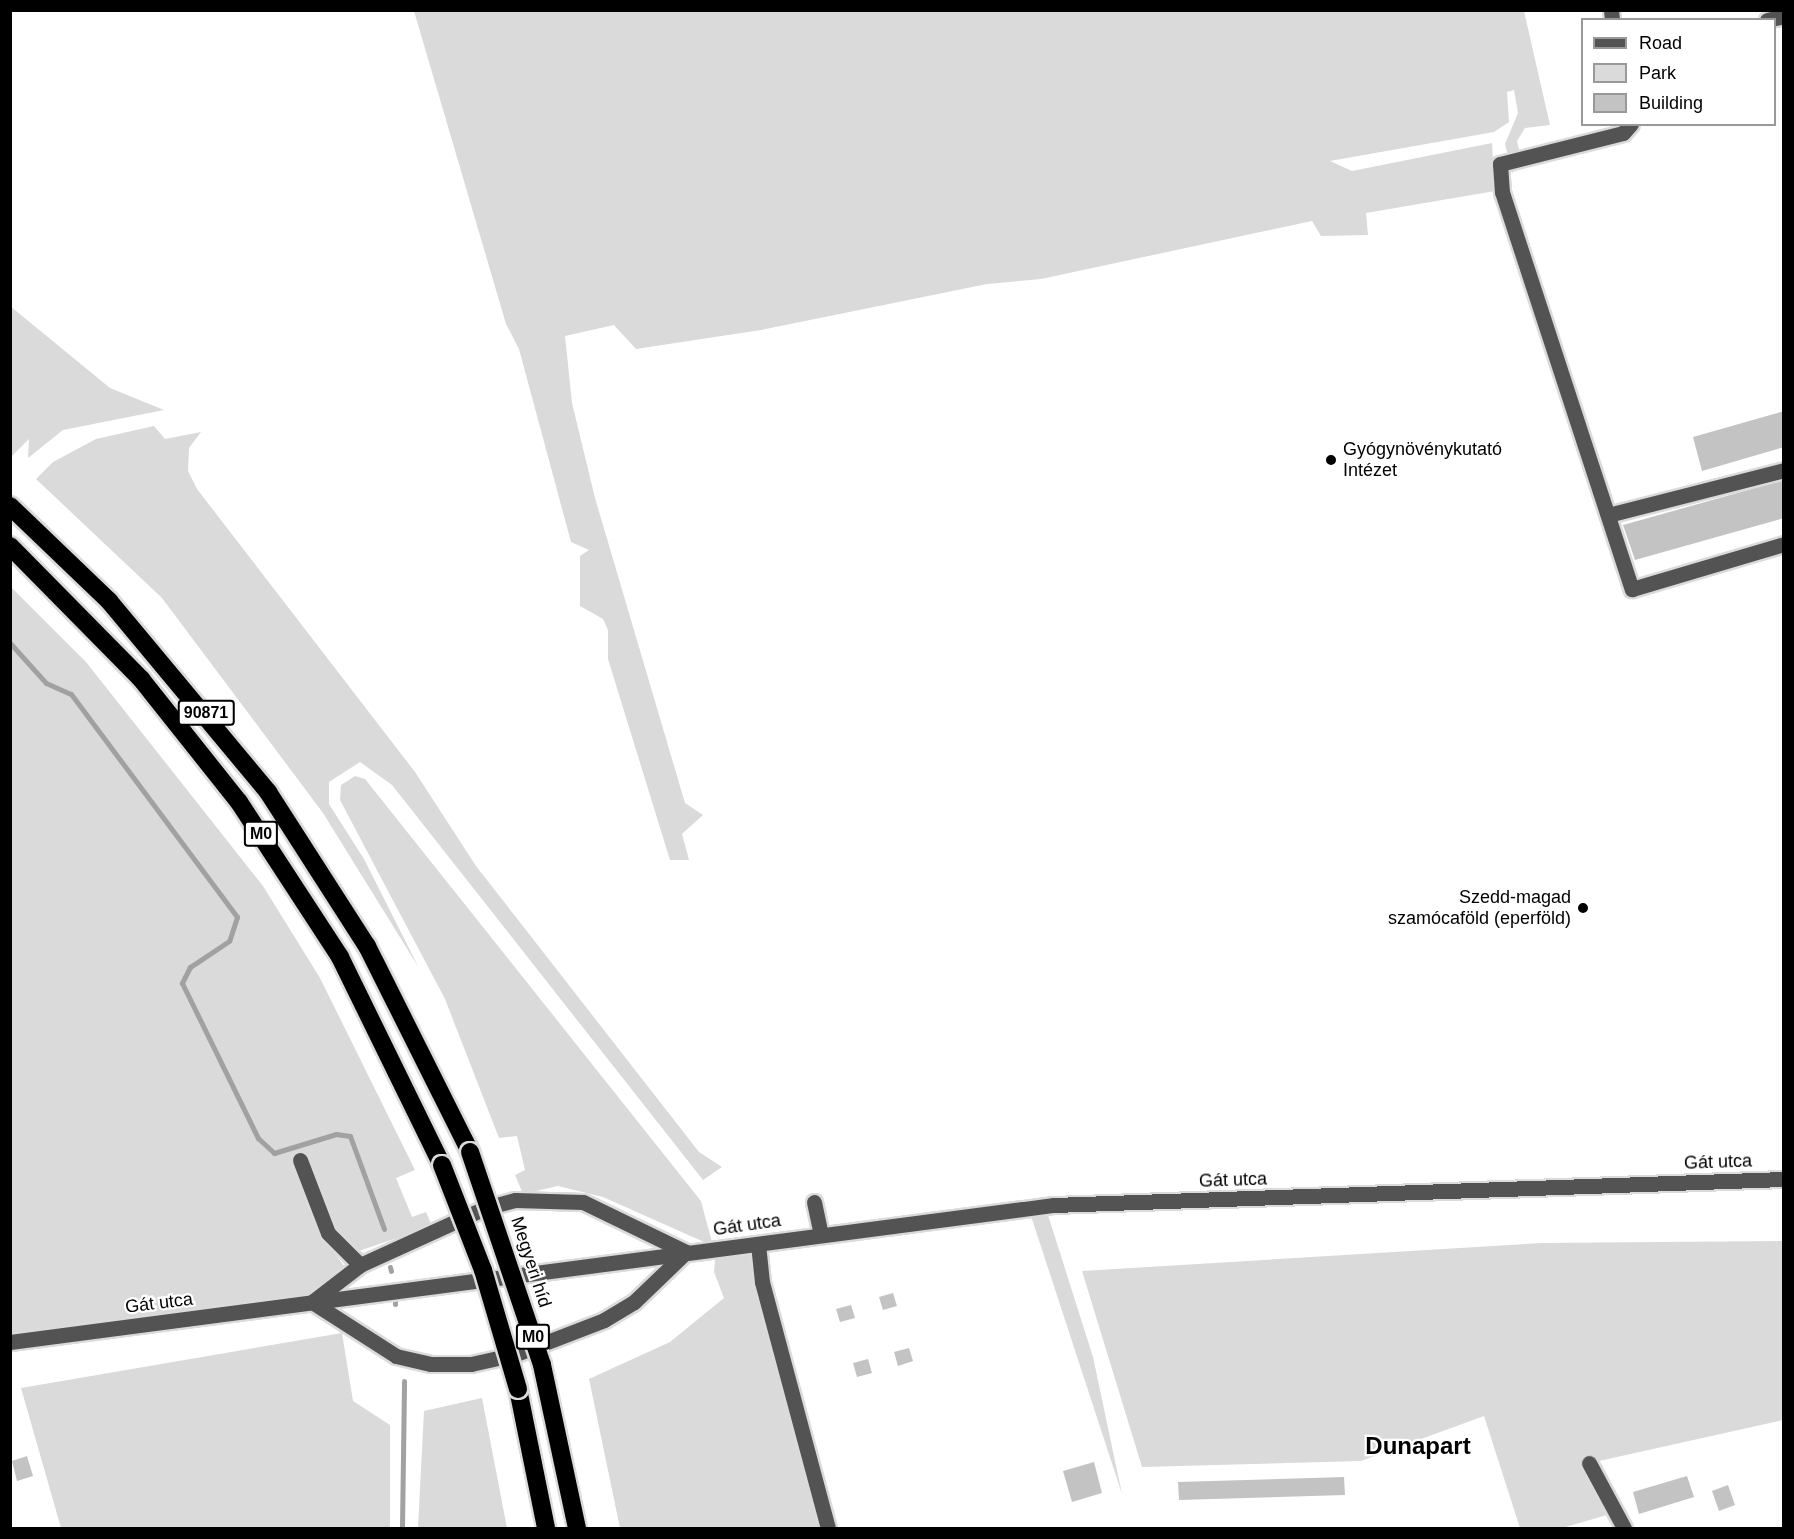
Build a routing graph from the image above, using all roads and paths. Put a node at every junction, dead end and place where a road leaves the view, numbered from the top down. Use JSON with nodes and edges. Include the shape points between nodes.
{"nodes":[{"id":1,"x":1629,"y":126,"type":"edge"},
{"id":2,"x":1784,"y":470,"type":"edge"},
{"id":3,"x":10,"y":506,"type":"edge"},
{"id":4,"x":1608,"y":515,"type":"junction"},
{"id":5,"x":1784,"y":544,"type":"edge"},
{"id":6,"x":12,"y":547,"type":"edge"},
{"id":7,"x":355,"y":926,"type":"joint"},
{"id":8,"x":300,"y":1160,"type":"dead end"},
{"id":9,"x":1784,"y":1179,"type":"edge"},
{"id":10,"x":814,"y":1202,"type":"dead end"},
{"id":11,"x":821,"y":1234,"type":"junction"},
{"id":12,"x":758,"y":1244,"type":"junction"},
{"id":13,"x":686,"y":1252,"type":"junction"},
{"id":14,"x":360,"y":1265,"type":"junction"},
{"id":15,"x":312,"y":1302,"type":"junction"},
{"id":16,"x":10,"y":1342,"type":"edge"},
{"id":17,"x":1589,"y":1463,"type":"dead end"},
{"id":18,"x":546,"y":1528,"type":"edge"},
{"id":19,"x":577,"y":1528,"type":"edge"},
{"id":20,"x":828,"y":1528,"type":"edge"},
{"id":21,"x":1624,"y":1528,"type":"edge"}],
"edges":[{"from":1,"to":4,"type":"street","via":[[1623,133],[1500,164],[1502,192]]},
{"from":2,"to":4,"type":"street"},
{"from":3,"to":7,"type":"highway","number":"90871","via":[[109,601],[220,730]]},
{"from":4,"to":5,"type":"street","via":[[1632,589]]},
{"from":6,"to":18,"type":"highway","number":"M0","bridge":true,"via":[[141,679],[239,802],[340,957],[442,1165],[483,1270],[518,1389]]},
{"from":7,"to":19,"type":"highway","name":"Megyeri híd","number":"M0","bridge":true,"via":[[424,1052],[470,1152],[542,1365]]},
{"from":8,"to":14,"type":"street","via":[[328,1233]]},
{"from":9,"to":11,"type":"street","name":"Gát utca","via":[[1054,1205]]},
{"from":10,"to":11,"type":"street"},
{"from":11,"to":12,"type":"street","name":"Gát utca"},
{"from":12,"to":13,"type":"street","name":"Gát utca"},
{"from":12,"to":20,"type":"street","via":[[762,1282]]},
{"from":13,"to":14,"type":"street","via":[[583,1202],[545,1197],[485,1208]]},
{"from":13,"to":15,"type":"street","name":"Gát utca"},
{"from":13,"to":15,"type":"street","via":[[634,1302],[604,1320],[516,1354],[471,1364],[431,1364],[396,1356]]},
{"from":14,"to":15,"type":"street"},
{"from":15,"to":16,"type":"street","name":"Gát utca"},
{"from":17,"to":21,"type":"street"}]}
